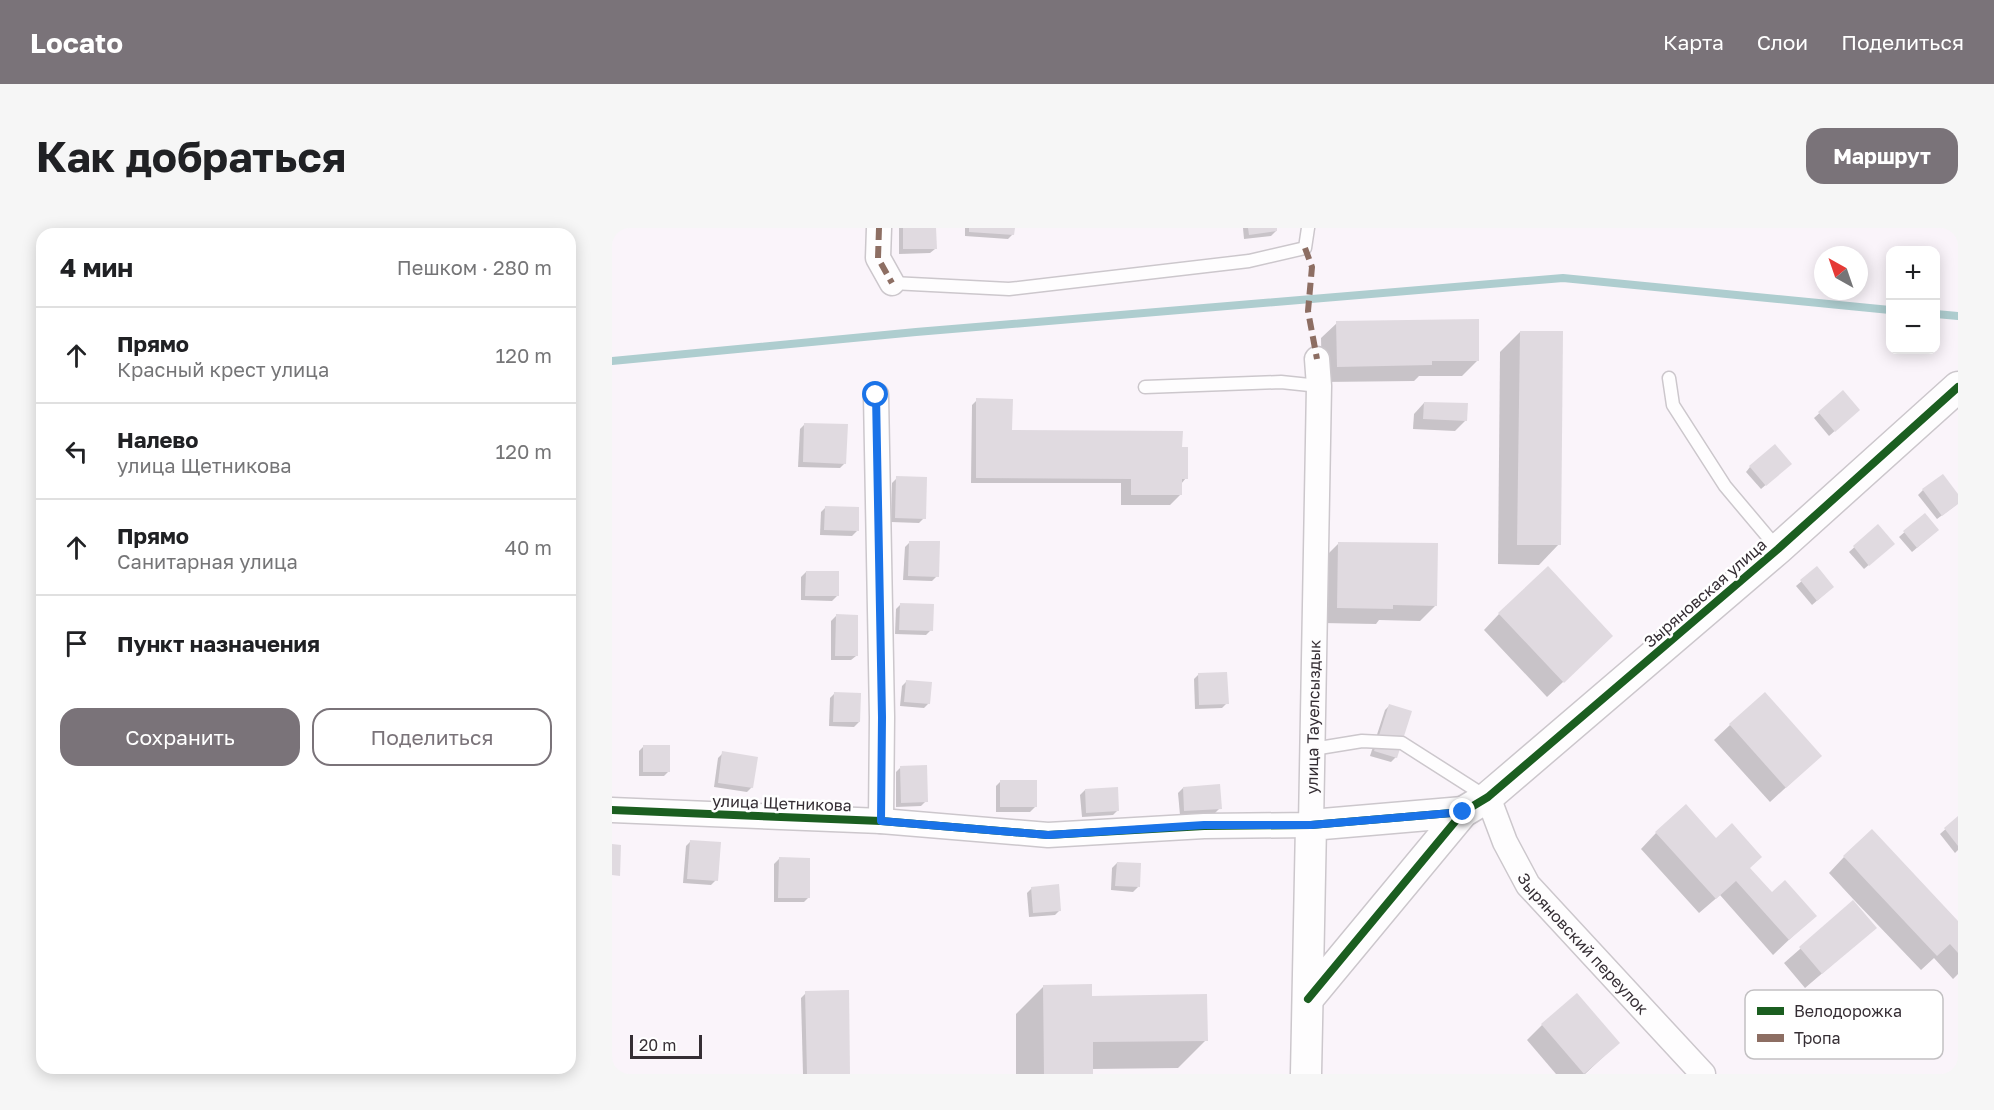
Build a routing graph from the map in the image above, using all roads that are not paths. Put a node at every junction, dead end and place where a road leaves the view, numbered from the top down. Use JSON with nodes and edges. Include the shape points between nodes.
{"nodes":[{"id":1,"x":879,"y":228,"type":"edge"},
{"id":2,"x":1308,"y":228,"type":"edge"},
{"id":3,"x":892,"y":283,"type":"joint"},
{"id":4,"x":1317,"y":358,"type":"dead end"},
{"id":5,"x":1669,"y":378,"type":"dead end"},
{"id":6,"x":1319,"y":386,"type":"junction"},
{"id":7,"x":1145,"y":387,"type":"dead end"},
{"id":8,"x":1958,"y":387,"type":"edge"},
{"id":9,"x":876,"y":395,"type":"dead end"},
{"id":10,"x":1778,"y":549,"type":"junction"},
{"id":11,"x":1313,"y":749,"type":"junction"},
{"id":12,"x":1475,"y":805,"type":"junction"},
{"id":13,"x":612,"y":810,"type":"edge"},
{"id":14,"x":881,"y":821,"type":"junction"},
{"id":15,"x":1311,"y":825,"type":"junction"},
{"id":16,"x":1308,"y":999,"type":"junction"},
{"id":17,"x":1305,"y":1074,"type":"edge"},
{"id":18,"x":1703,"y":1074,"type":"edge"}],
"edges":[{"from":1,"to":3,"type":"street","via":[[878,258]]},
{"from":2,"to":3,"type":"lane","via":[[1305,248],[1249,261],[1009,289]]},
{"from":4,"to":6,"type":"street","name":"улица Тауелсыздык"},
{"from":5,"to":10,"type":"lane","via":[[1672,405],[1725,486]]},
{"from":6,"to":7,"type":"lane","via":[[1281,382]]},
{"from":6,"to":11,"type":"street","name":"улица Тауелсыздык"},
{"from":8,"to":10,"type":"street","name":"Зыряновская улица"},
{"from":9,"to":14,"type":"street"},
{"from":10,"to":12,"type":"street","name":"Зыряновская улица"},
{"from":11,"to":12,"type":"lane","via":[[1362,741],[1402,743]]},
{"from":11,"to":15,"type":"street","name":"улица Тауелсыздык"},
{"from":12,"to":15,"type":"street"},
{"from":12,"to":16,"type":"street","name":"Зыряновская улица"},
{"from":12,"to":18,"type":"street","name":"Зыряновский переулок","via":[[1505,842],[1528,885]]},
{"from":13,"to":14,"type":"street","name":"улица Щетникова"},
{"from":14,"to":15,"type":"street","name":"улица Щетникова","via":[[1048,835],[1204,825]]},
{"from":15,"to":16,"type":"street","name":"улица Тауелсыздык"},
{"from":16,"to":17,"type":"street","name":"улица Тауелсыздык"}]}
